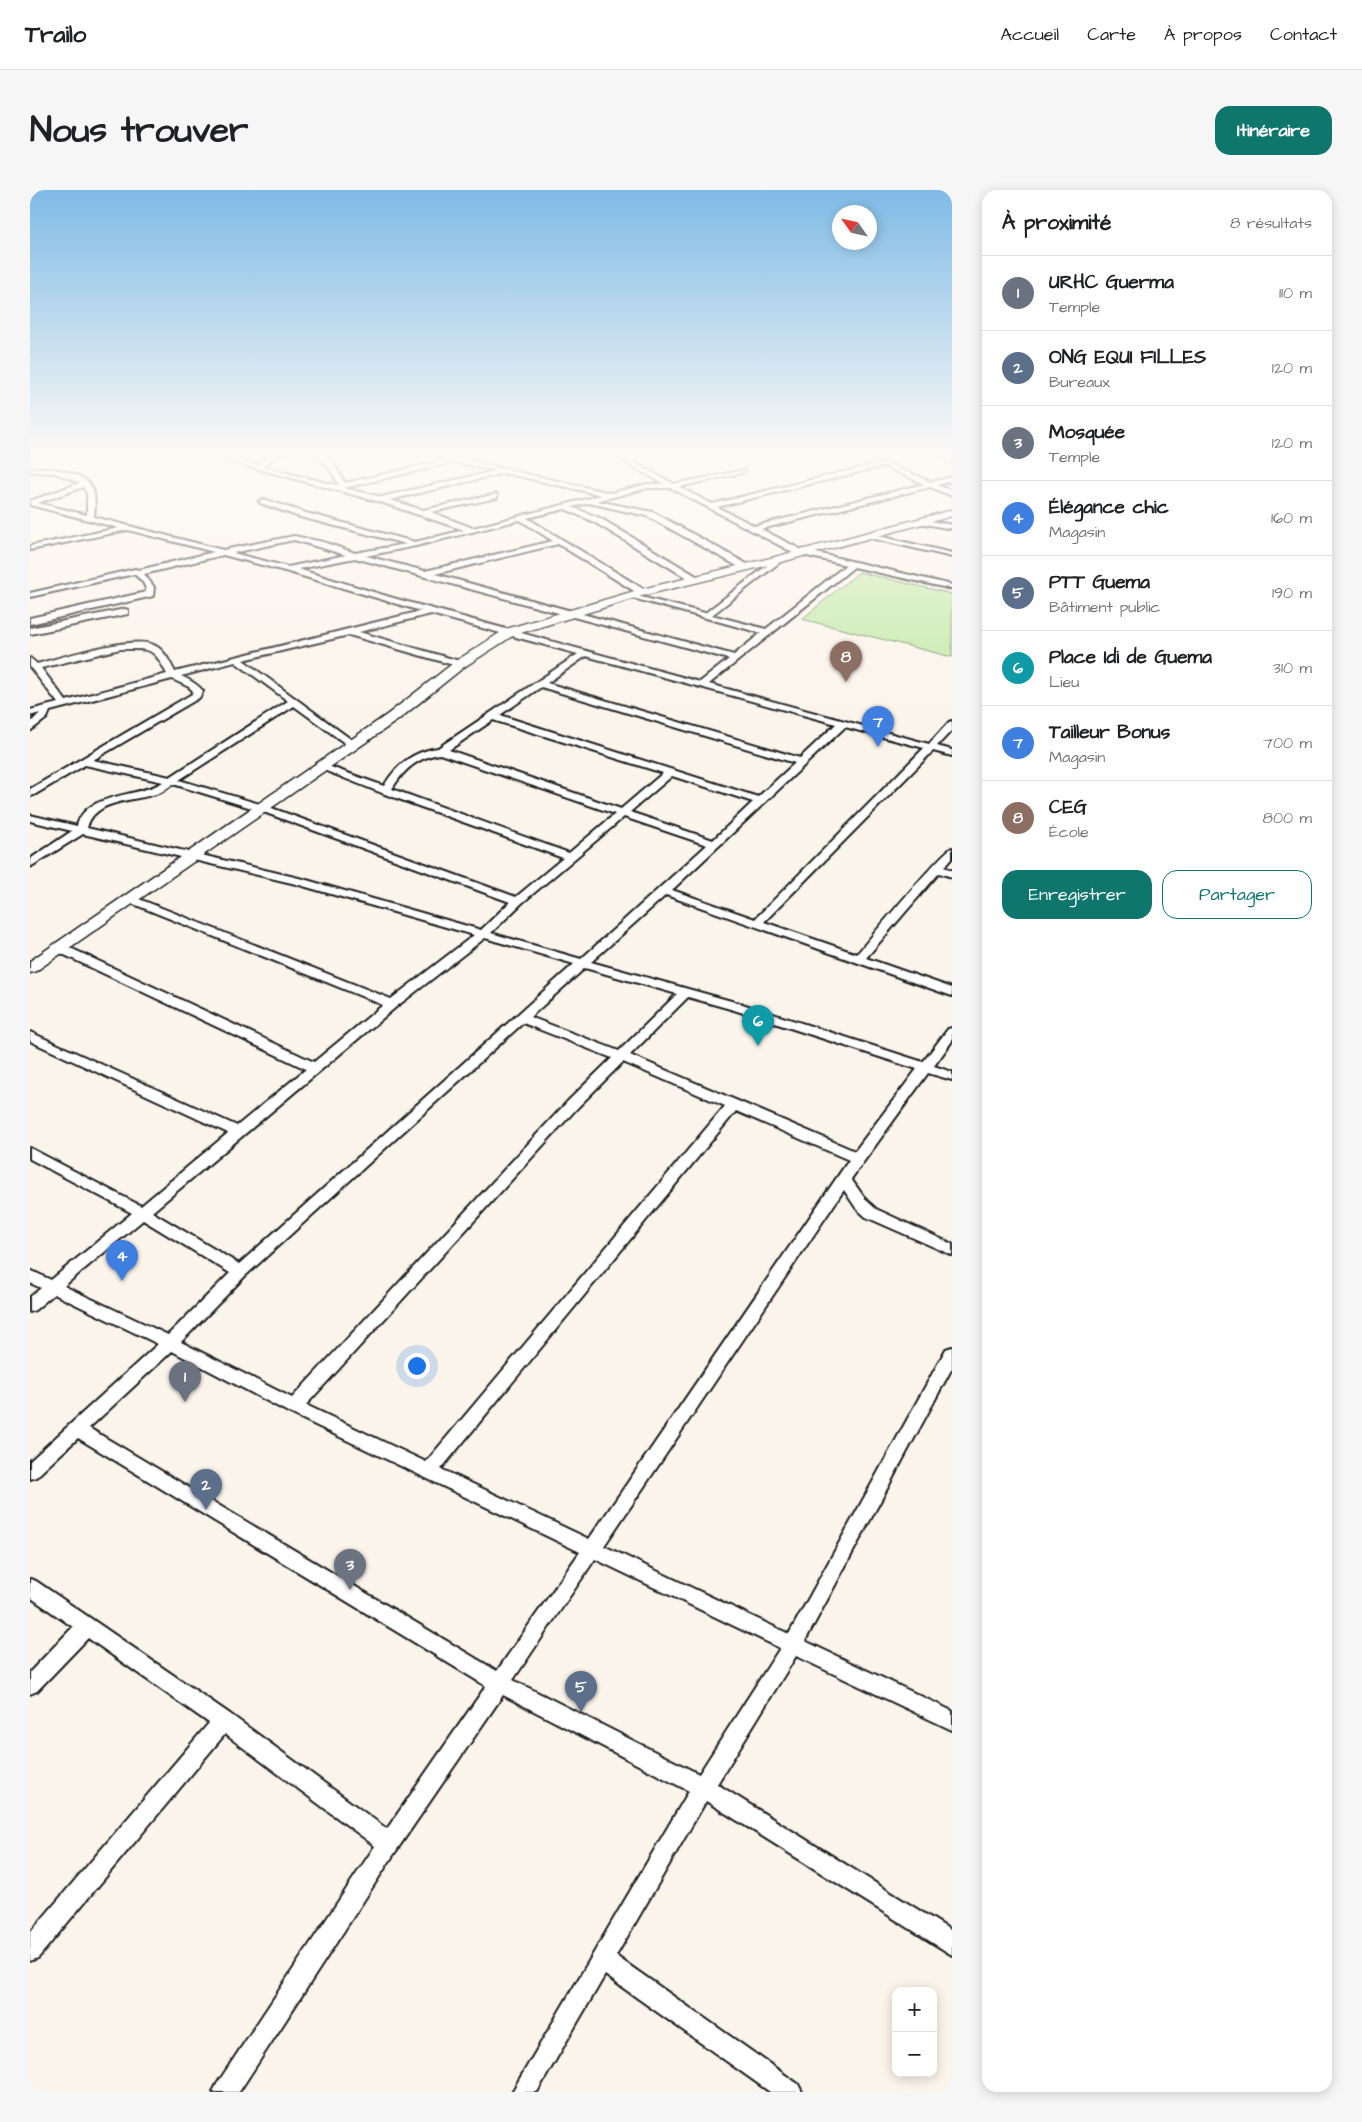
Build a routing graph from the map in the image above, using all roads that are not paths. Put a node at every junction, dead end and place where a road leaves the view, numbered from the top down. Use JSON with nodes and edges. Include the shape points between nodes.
{"nodes":[{"id":1,"x":65,"y":541,"type":"edge"},
{"id":2,"x":178,"y":541,"type":"edge"},
{"id":3,"x":281,"y":541,"type":"edge"},
{"id":4,"x":306,"y":541,"type":"edge"},
{"id":5,"x":404,"y":541,"type":"edge"},
{"id":6,"x":429,"y":541,"type":"edge"},
{"id":7,"x":561,"y":541,"type":"joint"},
{"id":8,"x":631,"y":541,"type":"edge"},
{"id":9,"x":698,"y":541,"type":"edge"},
{"id":10,"x":776,"y":541,"type":"edge"},
{"id":11,"x":848,"y":541,"type":"edge"},
{"id":12,"x":893,"y":541,"type":"edge"},
{"id":13,"x":416,"y":544,"type":"junction"},
{"id":14,"x":30,"y":548,"type":"edge"},
{"id":15,"x":225,"y":553,"type":"junction"},
{"id":16,"x":804,"y":553,"type":"junction"},
{"id":17,"x":352,"y":555,"type":"junction"},
{"id":18,"x":952,"y":555,"type":"edge"},
{"id":19,"x":777,"y":560,"type":"junction"},
{"id":20,"x":852,"y":564,"type":"junction"},
{"id":21,"x":744,"y":566,"type":"junction"},
{"id":22,"x":288,"y":569,"type":"junction"},
{"id":23,"x":138,"y":573,"type":"junction"},
{"id":24,"x":425,"y":573,"type":"junction"},
{"id":25,"x":695,"y":579,"type":"junction"},
{"id":26,"x":952,"y":587,"type":"edge"},
{"id":27,"x":642,"y":592,"type":"junction"},
{"id":28,"x":30,"y":594,"type":"edge"},
{"id":29,"x":629,"y":596,"type":"junction"},
{"id":30,"x":433,"y":611,"type":"junction"},
{"id":31,"x":125,"y":612,"type":"dead end"},
{"id":32,"x":572,"y":613,"type":"junction"},
{"id":33,"x":706,"y":616,"type":"junction"},
{"id":34,"x":30,"y":621,"type":"edge"},
{"id":35,"x":30,"y":631,"type":"edge"},
{"id":36,"x":352,"y":632,"type":"junction"},
{"id":37,"x":510,"y":632,"type":"junction"},
{"id":38,"x":768,"y":632,"type":"junction"},
{"id":39,"x":586,"y":652,"type":"junction"},
{"id":40,"x":236,"y":658,"type":"junction"},
{"id":41,"x":736,"y":658,"type":"junction"},
{"id":42,"x":32,"y":664,"type":"edge"},
{"id":43,"x":460,"y":664,"type":"junction"},
{"id":44,"x":172,"y":676,"type":"junction"},
{"id":45,"x":539,"y":683,"type":"junction"},
{"id":46,"x":703,"y":684,"type":"junction"},
{"id":47,"x":294,"y":702,"type":"junction"},
{"id":48,"x":65,"y":705,"type":"junction"},
{"id":49,"x":45,"y":710,"type":"junction"},
{"id":50,"x":30,"y":714,"type":"edge"},
{"id":51,"x":492,"y":716,"type":"junction"},
{"id":52,"x":843,"y":723,"type":"junction"},
{"id":53,"x":952,"y":724,"type":"edge"},
{"id":54,"x":30,"y":728,"type":"edge"},
{"id":55,"x":352,"y":745,"type":"junction"},
{"id":56,"x":931,"y":747,"type":"junction"},
{"id":57,"x":441,"y":751,"type":"junction"},
{"id":58,"x":952,"y":753,"type":"edge"},
{"id":59,"x":83,"y":761,"type":"junction"},
{"id":60,"x":803,"y":762,"type":"junction"},
{"id":61,"x":322,"y":767,"type":"junction"},
{"id":62,"x":671,"y":772,"type":"junction"},
{"id":63,"x":172,"y":781,"type":"junction"},
{"id":64,"x":386,"y":790,"type":"junction"},
{"id":65,"x":30,"y":793,"type":"edge"},
{"id":66,"x":761,"y":801,"type":"junction"},
{"id":67,"x":262,"y":808,"type":"junction"},
{"id":68,"x":624,"y":812,"type":"junction"},
{"id":69,"x":30,"y":818,"type":"edge"},
{"id":70,"x":81,"y":830,"type":"junction"},
{"id":71,"x":715,"y":844,"type":"junction"},
{"id":72,"x":952,"y":851,"type":"edge"},
{"id":73,"x":193,"y":856,"type":"junction"},
{"id":74,"x":571,"y":857,"type":"junction"},
{"id":75,"x":30,"y":864,"type":"edge"},
{"id":76,"x":936,"y":868,"type":"junction"},
{"id":77,"x":952,"y":874,"type":"edge"},
{"id":78,"x":664,"y":891,"type":"junction"},
{"id":79,"x":130,"y":900,"type":"junction"},
{"id":80,"x":518,"y":901,"type":"junction"},
{"id":81,"x":757,"y":923,"type":"junction"},
{"id":82,"x":483,"y":934,"type":"junction"},
{"id":83,"x":60,"y":948,"type":"junction"},
{"id":84,"x":859,"y":959,"type":"junction"},
{"id":85,"x":583,"y":963,"type":"junction"},
{"id":86,"x":30,"y":968,"type":"edge"},
{"id":87,"x":952,"y":992,"type":"edge"},
{"id":88,"x":686,"y":994,"type":"junction"},
{"id":89,"x":392,"y":1004,"type":"junction"},
{"id":90,"x":521,"y":1018,"type":"junction"},
{"id":91,"x":952,"y":1032,"type":"edge"},
{"id":92,"x":30,"y":1036,"type":"edge"},
{"id":93,"x":622,"y":1057,"type":"junction"},
{"id":94,"x":315,"y":1068,"type":"junction"},
{"id":95,"x":924,"y":1068,"type":"junction"},
{"id":96,"x":952,"y":1076,"type":"edge"},
{"id":97,"x":734,"y":1105,"type":"junction"},
{"id":98,"x":238,"y":1132,"type":"junction"},
{"id":99,"x":30,"y":1152,"type":"edge"},
{"id":100,"x":858,"y":1158,"type":"junction"},
{"id":101,"x":843,"y":1179,"type":"junction"},
{"id":102,"x":143,"y":1213,"type":"junction"},
{"id":103,"x":952,"y":1250,"type":"edge"},
{"id":104,"x":240,"y":1272,"type":"junction"},
{"id":105,"x":30,"y":1276,"type":"edge"},
{"id":106,"x":53,"y":1287,"type":"junction"},
{"id":107,"x":30,"y":1306,"type":"edge"},
{"id":108,"x":170,"y":1343,"type":"junction"},
{"id":109,"x":952,"y":1353,"type":"edge"},
{"id":110,"x":294,"y":1407,"type":"junction"},
{"id":111,"x":76,"y":1428,"type":"junction"},
{"id":112,"x":429,"y":1471,"type":"junction"},
{"id":113,"x":30,"y":1472,"type":"edge"},
{"id":114,"x":592,"y":1549,"type":"junction"},
{"id":115,"x":30,"y":1587,"type":"edge"},
{"id":116,"x":87,"y":1626,"type":"junction"},
{"id":117,"x":793,"y":1644,"type":"junction"},
{"id":118,"x":499,"y":1683,"type":"junction"},
{"id":119,"x":30,"y":1685,"type":"edge"},
{"id":120,"x":223,"y":1721,"type":"junction"},
{"id":121,"x":952,"y":1721,"type":"edge"},
{"id":122,"x":703,"y":1787,"type":"junction"},
{"id":123,"x":389,"y":1844,"type":"junction"},
{"id":124,"x":952,"y":1944,"type":"edge"},
{"id":125,"x":30,"y":1950,"type":"edge"},
{"id":126,"x":602,"y":1959,"type":"junction"},
{"id":127,"x":226,"y":2092,"type":"edge"},
{"id":128,"x":524,"y":2092,"type":"edge"},
{"id":129,"x":790,"y":2092,"type":"edge"}],
"edges":[{"from":1,"to":14,"type":"street"},
{"from":2,"to":15,"type":"street"},
{"from":3,"to":15,"type":"street"},
{"from":4,"to":17,"type":"street"},
{"from":5,"to":13,"type":"street"},
{"from":6,"to":13,"type":"street"},
{"from":7,"to":24,"type":"street"},
{"from":7,"to":27,"type":"street"},
{"from":8,"to":25,"type":"street"},
{"from":9,"to":21,"type":"street"},
{"from":10,"to":16,"type":"street"},
{"from":11,"to":16,"type":"street"},
{"from":12,"to":18,"type":"street"},
{"from":13,"to":17,"type":"street"},
{"from":15,"to":22,"type":"street"},
{"from":15,"to":23,"type":"street"},
{"from":16,"to":19,"type":"street"},
{"from":16,"to":20,"type":"street"},
{"from":17,"to":22,"type":"street"},
{"from":17,"to":24,"type":"street"},
{"from":19,"to":21,"type":"street"},
{"from":19,"to":33,"type":"street"},
{"from":20,"to":26,"type":"street"},
{"from":20,"to":38,"type":"street"},
{"from":21,"to":25,"type":"street"},
{"from":22,"to":30,"type":"street"},
{"from":23,"to":28,"type":"street","via":[[135,571]]},
{"from":23,"to":34,"type":"street","via":[[146,580],[150,594]]},
{"from":24,"to":32,"type":"street"},
{"from":25,"to":27,"type":"street"},
{"from":27,"to":29,"type":"street"},
{"from":29,"to":32,"type":"street"},
{"from":29,"to":33,"type":"street"},
{"from":30,"to":36,"type":"street"},
{"from":30,"to":37,"type":"street"},
{"from":31,"to":35,"type":"street"},
{"from":32,"to":37,"type":"street"},
{"from":32,"to":41,"type":"street"},
{"from":33,"to":38,"type":"street"},
{"from":36,"to":40,"type":"street"},
{"from":36,"to":43,"type":"street"},
{"from":37,"to":39,"type":"street"},
{"from":37,"to":43,"type":"street"},
{"from":38,"to":41,"type":"street"},
{"from":39,"to":45,"type":"street"},
{"from":39,"to":46,"type":"street"},
{"from":40,"to":44,"type":"street"},
{"from":40,"to":47,"type":"street"},
{"from":41,"to":46,"type":"street"},
{"from":42,"to":44,"type":"street","via":[[120,646],[149,646],[162,655]]},
{"from":42,"to":48,"type":"street"},
{"from":43,"to":55,"type":"street"},
{"from":44,"to":48,"type":"street"},
{"from":44,"to":59,"type":"street","via":[[198,690],[196,696]]},
{"from":45,"to":51,"type":"street"},
{"from":45,"to":60,"type":"street"},
{"from":46,"to":52,"type":"street"},
{"from":47,"to":55,"type":"street"},
{"from":47,"to":63,"type":"street"},
{"from":48,"to":49,"type":"street"},
{"from":49,"to":50,"type":"street"},
{"from":49,"to":54,"type":"street","via":[[44,716]]},
{"from":51,"to":57,"type":"street"},
{"from":51,"to":62,"type":"street"},
{"from":52,"to":56,"type":"street"},
{"from":52,"to":60,"type":"street"},
{"from":53,"to":56,"type":"street"},
{"from":55,"to":61,"type":"street"},
{"from":56,"to":58,"type":"street"},
{"from":56,"to":81,"type":"street"},
{"from":57,"to":64,"type":"street","via":[[414,758]]},
{"from":57,"to":68,"type":"street"},
{"from":59,"to":63,"type":"street"},
{"from":59,"to":65,"type":"street"},
{"from":60,"to":66,"type":"street"},
{"from":61,"to":64,"type":"street"},
{"from":61,"to":67,"type":"street"},
{"from":62,"to":66,"type":"street"},
{"from":62,"to":68,"type":"street"},
{"from":63,"to":67,"type":"street"},
{"from":63,"to":70,"type":"street","via":[[149,794],[106,803],[82,819]]},
{"from":64,"to":74,"type":"street"},
{"from":66,"to":71,"type":"street"},
{"from":67,"to":73,"type":"street"},
{"from":67,"to":80,"type":"street"},
{"from":68,"to":71,"type":"street"},
{"from":68,"to":74,"type":"street"},
{"from":69,"to":70,"type":"street"},
{"from":70,"to":73,"type":"street"},
{"from":70,"to":75,"type":"street"},
{"from":71,"to":78,"type":"street"},
{"from":72,"to":76,"type":"street"},
{"from":73,"to":79,"type":"street"},
{"from":73,"to":82,"type":"street","via":[[299,881]]},
{"from":74,"to":80,"type":"street"},
{"from":76,"to":77,"type":"street"},
{"from":76,"to":84,"type":"street"},
{"from":78,"to":81,"type":"street"},
{"from":78,"to":85,"type":"street"},
{"from":79,"to":83,"type":"street"},
{"from":79,"to":89,"type":"street"},
{"from":80,"to":82,"type":"street"},
{"from":81,"to":84,"type":"street"},
{"from":82,"to":85,"type":"street"},
{"from":82,"to":89,"type":"street"},
{"from":83,"to":86,"type":"street"},
{"from":83,"to":94,"type":"street"},
{"from":84,"to":87,"type":"street"},
{"from":85,"to":88,"type":"street"},
{"from":85,"to":90,"type":"street"},
{"from":88,"to":93,"type":"street"},
{"from":88,"to":95,"type":"street","via":[[738,1006]]},
{"from":89,"to":94,"type":"street"},
{"from":90,"to":93,"type":"street"},
{"from":90,"to":104,"type":"street"},
{"from":91,"to":95,"type":"street"},
{"from":92,"to":98,"type":"street"},
{"from":93,"to":97,"type":"street"},
{"from":93,"to":110,"type":"street","via":[[567,1110]]},
{"from":94,"to":98,"type":"street"},
{"from":95,"to":96,"type":"street"},
{"from":95,"to":100,"type":"street"},
{"from":97,"to":100,"type":"street"},
{"from":97,"to":112,"type":"street"},
{"from":98,"to":102,"type":"street"},
{"from":99,"to":102,"type":"street"},
{"from":100,"to":101,"type":"street"},
{"from":101,"to":103,"type":"street","via":[[871,1213]]},
{"from":101,"to":114,"type":"street"},
{"from":102,"to":104,"type":"street"},
{"from":102,"to":106,"type":"street"},
{"from":104,"to":108,"type":"street"},
{"from":105,"to":106,"type":"street"},
{"from":106,"to":107,"type":"street"},
{"from":106,"to":108,"type":"street"},
{"from":108,"to":110,"type":"street"},
{"from":108,"to":111,"type":"street"},
{"from":109,"to":117,"type":"street"},
{"from":110,"to":112,"type":"street"},
{"from":111,"to":113,"type":"street"},
{"from":111,"to":118,"type":"street"},
{"from":112,"to":114,"type":"street"},
{"from":114,"to":117,"type":"street"},
{"from":114,"to":118,"type":"street"},
{"from":115,"to":116,"type":"street"},
{"from":116,"to":119,"type":"street"},
{"from":116,"to":120,"type":"street"},
{"from":117,"to":121,"type":"street"},
{"from":117,"to":122,"type":"street"},
{"from":118,"to":122,"type":"street"},
{"from":118,"to":123,"type":"street"},
{"from":120,"to":123,"type":"street"},
{"from":120,"to":125,"type":"street"},
{"from":122,"to":124,"type":"street"},
{"from":122,"to":126,"type":"street"},
{"from":123,"to":127,"type":"street"},
{"from":126,"to":128,"type":"street"},
{"from":126,"to":129,"type":"street"}]}
